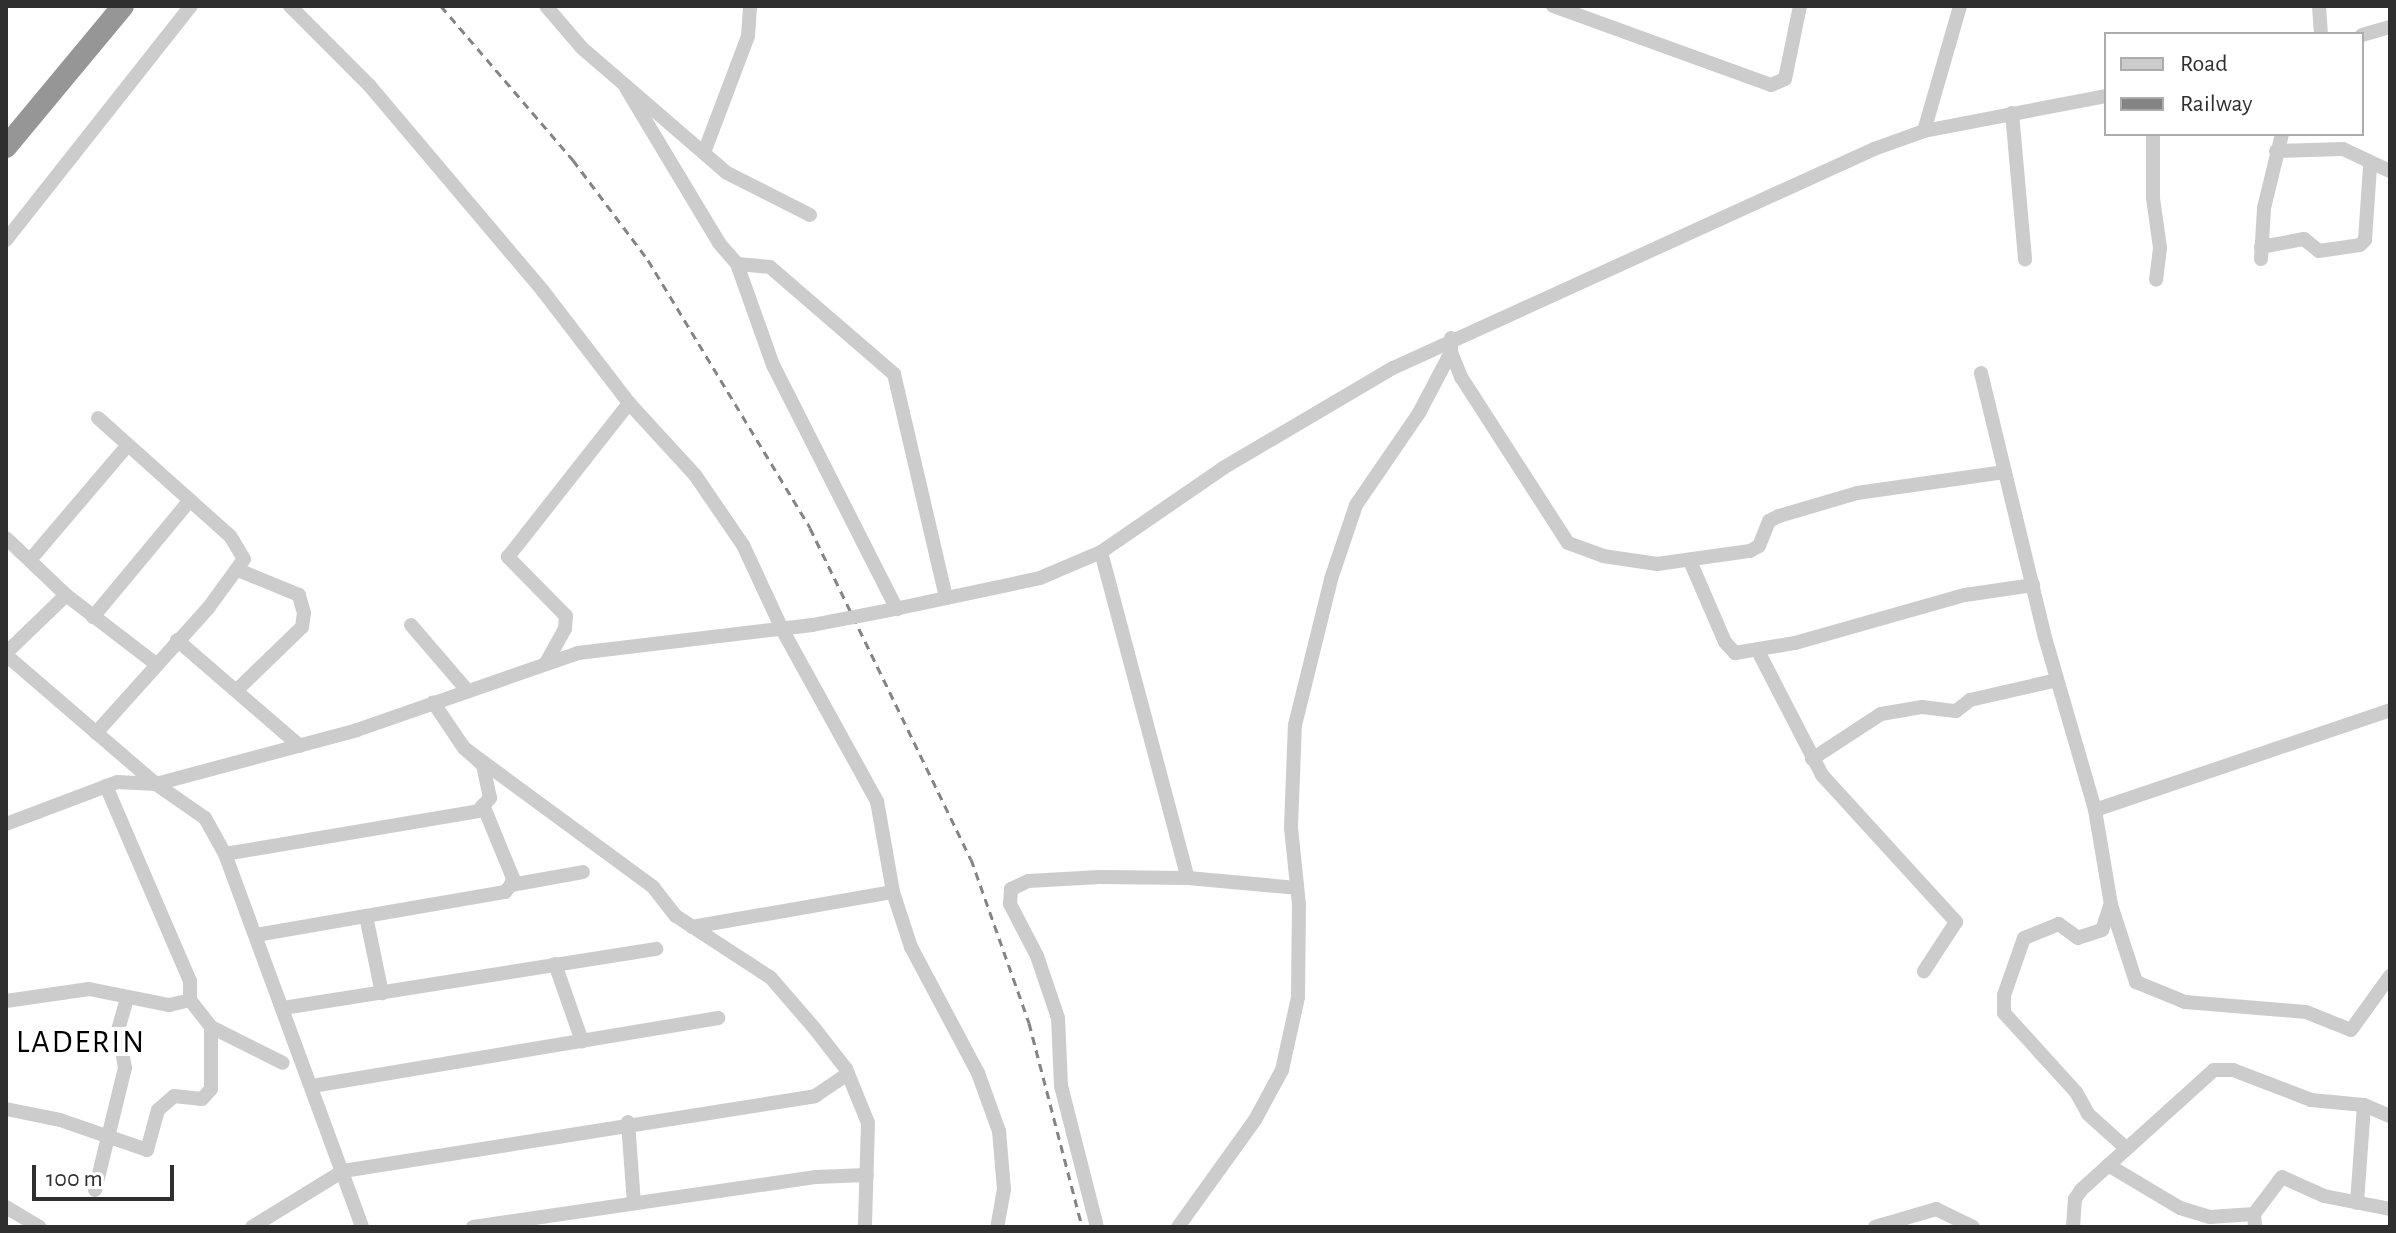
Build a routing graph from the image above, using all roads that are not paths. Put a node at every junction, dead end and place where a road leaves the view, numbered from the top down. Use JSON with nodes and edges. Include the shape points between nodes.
{"nodes":[{"id":1,"x":109,"y":6,"type":"edge"},
{"id":2,"x":123,"y":6,"type":"edge"},
{"id":3,"x":191,"y":6,"type":"edge"},
{"id":4,"x":290,"y":6,"type":"edge"},
{"id":5,"x":546,"y":6,"type":"edge"},
{"id":6,"x":750,"y":6,"type":"edge"},
{"id":7,"x":1553,"y":6,"type":"edge"},
{"id":8,"x":1800,"y":6,"type":"edge"},
{"id":9,"x":1960,"y":6,"type":"edge"},
{"id":10,"x":2319,"y":6,"type":"edge"},
{"id":11,"x":2390,"y":27,"type":"edge"},
{"id":12,"x":2321,"y":32,"type":"edge"},
{"id":13,"x":2364,"y":34,"type":"edge"},
{"id":14,"x":626,"y":88,"type":"junction"},
{"id":15,"x":2104,"y":96,"type":"edge"},
{"id":16,"x":2012,"y":113,"type":"junction"},
{"id":17,"x":6,"y":130,"type":"edge"},
{"id":18,"x":1924,"y":131,"type":"junction"},
{"id":19,"x":2153,"y":136,"type":"edge"},
{"id":20,"x":2281,"y":136,"type":"edge"},
{"id":21,"x":6,"y":147,"type":"edge"},
{"id":22,"x":705,"y":150,"type":"junction"},
{"id":23,"x":2276,"y":151,"type":"junction"},
{"id":24,"x":2370,"y":166,"type":"junction"},
{"id":25,"x":2390,"y":171,"type":"edge"},
{"id":26,"x":810,"y":215,"type":"dead end"},
{"id":27,"x":6,"y":240,"type":"edge"},
{"id":28,"x":2025,"y":259,"type":"dead end"},
{"id":29,"x":737,"y":264,"type":"junction"},
{"id":30,"x":2156,"y":280,"type":"dead end"},
{"id":31,"x":1451,"y":345,"type":"junction"},
{"id":32,"x":1981,"y":373,"type":"dead end"},
{"id":33,"x":629,"y":403,"type":"junction"},
{"id":34,"x":98,"y":418,"type":"dead end"},
{"id":35,"x":128,"y":445,"type":"junction"},
{"id":36,"x":2005,"y":472,"type":"junction"},
{"id":37,"x":190,"y":500,"type":"junction"},
{"id":38,"x":6,"y":538,"type":"edge"},
{"id":39,"x":1101,"y":552,"type":"junction"},
{"id":40,"x":30,"y":560,"type":"junction"},
{"id":41,"x":1690,"y":561,"type":"junction"},
{"id":42,"x":238,"y":570,"type":"junction"},
{"id":43,"x":2033,"y":585,"type":"junction"},
{"id":44,"x":66,"y":595,"type":"junction"},
{"id":45,"x":946,"y":598,"type":"junction"},
{"id":46,"x":893,"y":610,"type":"junction"},
{"id":47,"x":93,"y":617,"type":"junction"},
{"id":48,"x":411,"y":625,"type":"dead end"},
{"id":49,"x":783,"y":631,"type":"junction"},
{"id":50,"x":177,"y":640,"type":"junction"},
{"id":51,"x":1758,"y":651,"type":"junction"},
{"id":52,"x":6,"y":654,"type":"edge"},
{"id":53,"x":546,"y":663,"type":"junction"},
{"id":54,"x":156,"y":664,"type":"junction"},
{"id":55,"x":12,"y":669,"type":"edge"},
{"id":56,"x":2057,"y":680,"type":"junction"},
{"id":57,"x":467,"y":690,"type":"junction"},
{"id":58,"x":236,"y":691,"type":"junction"},
{"id":59,"x":433,"y":702,"type":"junction"},
{"id":60,"x":2390,"y":710,"type":"edge"},
{"id":61,"x":96,"y":733,"type":"junction"},
{"id":62,"x":300,"y":746,"type":"junction"},
{"id":63,"x":464,"y":748,"type":"junction"},
{"id":64,"x":1812,"y":759,"type":"junction"},
{"id":65,"x":156,"y":784,"type":"junction"},
{"id":66,"x":106,"y":786,"type":"junction"},
{"id":67,"x":483,"y":805,"type":"junction"},
{"id":68,"x":2095,"y":810,"type":"junction"},
{"id":69,"x":6,"y":824,"type":"edge"},
{"id":70,"x":225,"y":854,"type":"junction"},
{"id":71,"x":583,"y":872,"type":"dead end"},
{"id":72,"x":1188,"y":878,"type":"junction"},
{"id":73,"x":511,"y":885,"type":"junction"},
{"id":74,"x":1297,"y":888,"type":"junction"},
{"id":75,"x":893,"y":892,"type":"junction"},
{"id":76,"x":2111,"y":905,"type":"junction"},
{"id":77,"x":366,"y":916,"type":"junction"},
{"id":78,"x":692,"y":927,"type":"junction"},
{"id":79,"x":256,"y":935,"type":"junction"},
{"id":80,"x":656,"y":949,"type":"dead end"},
{"id":81,"x":555,"y":964,"type":"junction"},
{"id":82,"x":1924,"y":971,"type":"dead end"},
{"id":83,"x":2390,"y":976,"type":"edge"},
{"id":84,"x":382,"y":993,"type":"junction"},
{"id":85,"x":127,"y":998,"type":"junction"},
{"id":86,"x":190,"y":1000,"type":"junction"},
{"id":87,"x":6,"y":1001,"type":"edge"},
{"id":88,"x":283,"y":1008,"type":"junction"},
{"id":89,"x":718,"y":1018,"type":"dead end"},
{"id":90,"x":211,"y":1027,"type":"junction"},
{"id":91,"x":582,"y":1041,"type":"junction"},
{"id":92,"x":283,"y":1063,"type":"dead end"},
{"id":93,"x":848,"y":1074,"type":"junction"},
{"id":94,"x":312,"y":1086,"type":"junction"},
{"id":95,"x":2364,"y":1105,"type":"junction"},
{"id":96,"x":6,"y":1109,"type":"edge"},
{"id":97,"x":2390,"y":1116,"type":"edge"},
{"id":98,"x":628,"y":1122,"type":"junction"},
{"id":99,"x":107,"y":1136,"type":"junction"},
{"id":100,"x":2127,"y":1149,"type":"junction"},
{"id":101,"x":2108,"y":1165,"type":"junction"},
{"id":102,"x":343,"y":1171,"type":"junction"},
{"id":103,"x":867,"y":1175,"type":"junction"},
{"id":104,"x":95,"y":1190,"type":"dead end"},
{"id":105,"x":634,"y":1203,"type":"junction"},
{"id":106,"x":2357,"y":1203,"type":"junction"},
{"id":107,"x":6,"y":1207,"type":"edge"},
{"id":108,"x":2390,"y":1209,"type":"edge"},
{"id":109,"x":2254,"y":1221,"type":"edge"},
{"id":110,"x":490,"y":1226,"type":"edge"},
{"id":111,"x":39,"y":1227,"type":"edge"},
{"id":112,"x":252,"y":1227,"type":"edge"},
{"id":113,"x":362,"y":1227,"type":"edge"},
{"id":114,"x":473,"y":1227,"type":"edge"},
{"id":115,"x":865,"y":1227,"type":"edge"},
{"id":116,"x":997,"y":1227,"type":"edge"},
{"id":117,"x":1097,"y":1227,"type":"edge"},
{"id":118,"x":1178,"y":1227,"type":"edge"},
{"id":119,"x":1875,"y":1227,"type":"edge"},
{"id":120,"x":1973,"y":1227,"type":"edge"},
{"id":121,"x":2073,"y":1227,"type":"edge"}],
"edges":[{"from":1,"to":17,"type":"highway"},
{"from":2,"to":21,"type":"highway"},
{"from":3,"to":27,"type":"street"},
{"from":4,"to":33,"type":"street","via":[[369,85],[543,291],[563,324]]},
{"from":5,"to":14,"type":"street"},
{"from":6,"to":22,"type":"street","via":[[748,36]]},
{"from":7,"to":8,"type":"street","via":[[1771,85],[1785,79]]},
{"from":9,"to":18,"type":"street"},
{"from":10,"to":12,"type":"street"},
{"from":11,"to":13,"type":"street"},
{"from":14,"to":22,"type":"street"},
{"from":14,"to":29,"type":"street"},
{"from":15,"to":16,"type":"street"},
{"from":16,"to":18,"type":"street"},
{"from":16,"to":28,"type":"street"},
{"from":18,"to":31,"type":"street"},
{"from":19,"to":30,"type":"street","via":[[2160,248]]},
{"from":20,"to":23,"type":"street"},
{"from":22,"to":26,"type":"street","via":[[727,173]]},
{"from":23,"to":24,"type":"street","via":[[2343,149]]},
{"from":23,"to":24,"type":"street","via":[[2261,253],[2304,239],[2319,251],[2360,245],[2365,240]]},
{"from":24,"to":25,"type":"street"},
{"from":29,"to":45,"type":"street","via":[[770,267],[894,374]]},
{"from":29,"to":46,"type":"street","via":[[773,365]]},
{"from":31,"to":39,"type":"street","via":[[1289,426]]},
{"from":31,"to":41,"type":"street","via":[[1461,377],[1568,543],[1603,556],[1657,564]]},
{"from":31,"to":74,"type":"street","via":[[1419,413],[1356,505],[1331,579],[1295,725],[1291,827]]},
{"from":32,"to":36,"type":"street"},
{"from":33,"to":49,"type":"street","via":[[703,487],[762,580]]},
{"from":33,"to":53,"type":"street","via":[[508,557],[566,616],[565,629]]},
{"from":34,"to":35,"type":"street"},
{"from":35,"to":37,"type":"street"},
{"from":35,"to":40,"type":"street"},
{"from":36,"to":41,"type":"street","via":[[1857,493],[1769,521],[1759,546],[1750,551]]},
{"from":36,"to":43,"type":"street"},
{"from":37,"to":42,"type":"street","via":[[242,551]]},
{"from":37,"to":47,"type":"street"},
{"from":38,"to":40,"type":"street"},
{"from":39,"to":45,"type":"street","via":[[1040,578]]},
{"from":39,"to":72,"type":"street"},
{"from":40,"to":44,"type":"street"},
{"from":41,"to":51,"type":"street","via":[[1729,649]]},
{"from":42,"to":50,"type":"street"},
{"from":42,"to":58,"type":"street","via":[[299,595],[304,613],[302,627]]},
{"from":43,"to":51,"type":"street","via":[[1965,595]]},
{"from":43,"to":56,"type":"street"},
{"from":44,"to":47,"type":"street"},
{"from":44,"to":52,"type":"street"},
{"from":45,"to":46,"type":"street"},
{"from":46,"to":49,"type":"street","bridge":true},
{"from":47,"to":54,"type":"street"},
{"from":48,"to":57,"type":"street"},
{"from":49,"to":53,"type":"street","via":[[578,653]]},
{"from":49,"to":75,"type":"street","via":[[877,801]]},
{"from":50,"to":54,"type":"street"},
{"from":50,"to":58,"type":"street"},
{"from":51,"to":64,"type":"street"},
{"from":52,"to":55,"type":"street"},
{"from":53,"to":57,"type":"street"},
{"from":54,"to":61,"type":"street"},
{"from":55,"to":61,"type":"street"},
{"from":56,"to":64,"type":"street","via":[[1970,700],[1956,711],[1922,707],[1881,714]]},
{"from":56,"to":68,"type":"street"},
{"from":57,"to":59,"type":"street"},
{"from":58,"to":62,"type":"street"},
{"from":59,"to":62,"type":"street"},
{"from":59,"to":63,"type":"street"},
{"from":60,"to":68,"type":"street"},
{"from":61,"to":65,"type":"street"},
{"from":62,"to":65,"type":"street"},
{"from":63,"to":67,"type":"street","via":[[483,765],[490,798]]},
{"from":63,"to":78,"type":"street","via":[[653,887]]},
{"from":64,"to":82,"type":"street","via":[[1956,922]]},
{"from":65,"to":66,"type":"street"},
{"from":65,"to":70,"type":"street","via":[[205,818]]},
{"from":66,"to":69,"type":"street"},
{"from":66,"to":86,"type":"street","via":[[190,981]]},
{"from":67,"to":70,"type":"street","via":[[478,811]]},
{"from":67,"to":73,"type":"street","via":[[513,878]]},
{"from":68,"to":76,"type":"street"},
{"from":70,"to":79,"type":"street"},
{"from":71,"to":73,"type":"street"},
{"from":72,"to":74,"type":"street"},
{"from":72,"to":117,"type":"street","via":[[1028,881],[1017,884],[1009,896],[1058,1018],[1061,1086]]},
{"from":73,"to":77,"type":"street","via":[[505,892]]},
{"from":74,"to":118,"type":"street","via":[[1298,997],[1282,1070],[1255,1120]]},
{"from":75,"to":78,"type":"street"},
{"from":75,"to":116,"type":"street","via":[[911,947],[978,1073],[999,1131],[1004,1189]]},
{"from":76,"to":83,"type":"street","via":[[2136,982],[2185,1002],[2306,1012],[2351,1030]]},
{"from":76,"to":100,"type":"street","via":[[2102,930],[2078,938],[2059,924],[2024,938],[2004,995],[2004,1013],[2076,1092],[2088,1114]]},
{"from":77,"to":79,"type":"street"},
{"from":77,"to":84,"type":"street"},
{"from":78,"to":93,"type":"street","via":[[771,978]]},
{"from":79,"to":88,"type":"street"},
{"from":80,"to":81,"type":"street"},
{"from":81,"to":84,"type":"street"},
{"from":81,"to":91,"type":"street"},
{"from":84,"to":88,"type":"street"},
{"from":85,"to":86,"type":"street","via":[[169,1005]]},
{"from":85,"to":87,"type":"street","via":[[89,989]]},
{"from":85,"to":99,"type":"street","via":[[118,1030],[125,1068]]},
{"from":86,"to":90,"type":"street"},
{"from":88,"to":94,"type":"street"},
{"from":89,"to":91,"type":"street"},
{"from":90,"to":92,"type":"street"},
{"from":90,"to":99,"type":"street","via":[[211,1089],[202,1099],[174,1096],[158,1110],[147,1150]]},
{"from":91,"to":94,"type":"street"},
{"from":93,"to":98,"type":"street","via":[[815,1096]]},
{"from":93,"to":103,"type":"street","via":[[868,1123]]},
{"from":94,"to":102,"type":"street"},
{"from":95,"to":97,"type":"street"},
{"from":95,"to":100,"type":"street","via":[[2311,1100],[2222,1068]]},
{"from":95,"to":106,"type":"street"},
{"from":96,"to":99,"type":"street"},
{"from":98,"to":102,"type":"street"},
{"from":98,"to":105,"type":"street"},
{"from":99,"to":104,"type":"street"},
{"from":100,"to":101,"type":"street"},
{"from":101,"to":109,"type":"street","via":[[2180,1208]]},
{"from":101,"to":121,"type":"street","via":[[2075,1199]]},
{"from":102,"to":112,"type":"street"},
{"from":102,"to":113,"type":"street"},
{"from":103,"to":105,"type":"street","via":[[816,1177]]},
{"from":103,"to":115,"type":"street"},
{"from":105,"to":110,"type":"street"},
{"from":106,"to":108,"type":"street"},
{"from":106,"to":109,"type":"street","via":[[2324,1196],[2282,1177]]},
{"from":107,"to":111,"type":"street"},
{"from":110,"to":114,"type":"street"},
{"from":119,"to":120,"type":"street","via":[[1936,1209]]}]}
